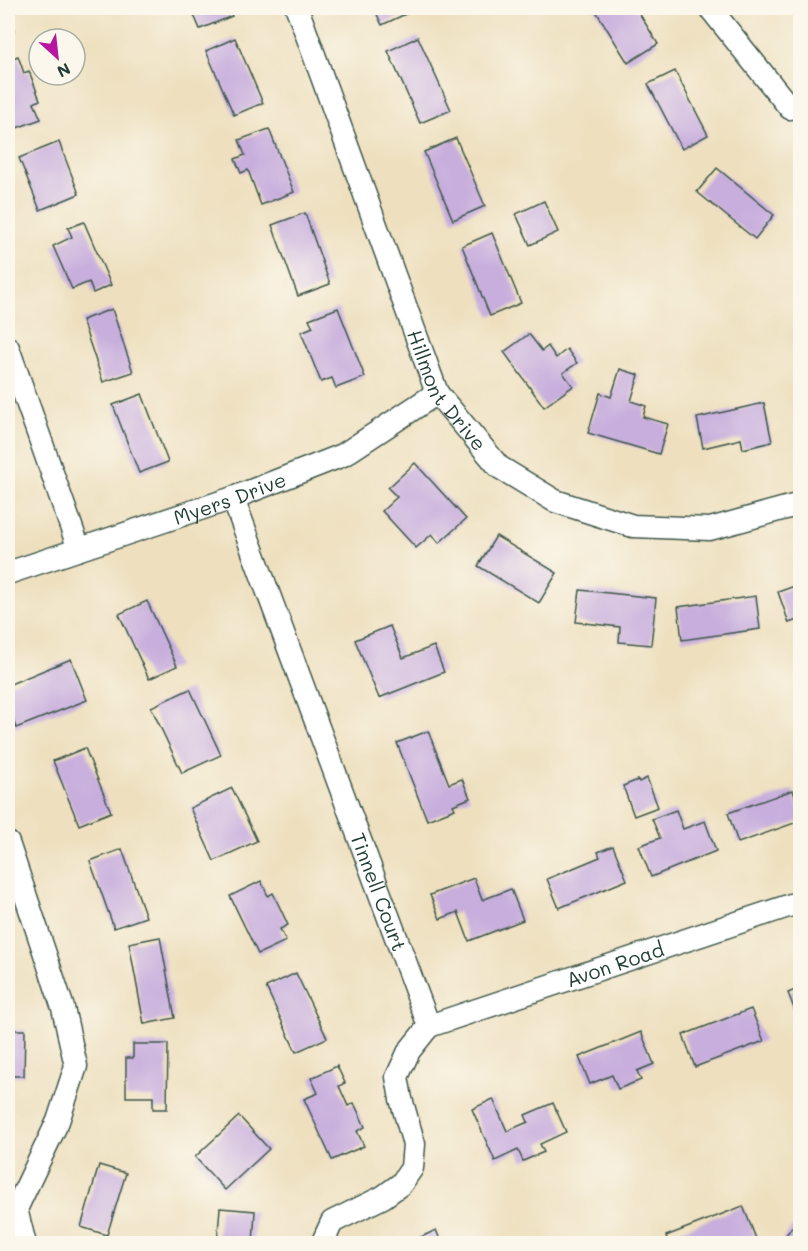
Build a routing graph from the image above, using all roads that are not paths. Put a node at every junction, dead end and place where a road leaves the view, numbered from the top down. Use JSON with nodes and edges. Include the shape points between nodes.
{"nodes":[{"id":1,"x":297,"y":8,"type":"edge"},
{"id":2,"x":710,"y":8,"type":"edge"},
{"id":3,"x":790,"y":108,"type":"dead end"},
{"id":4,"x":8,"y":348,"type":"edge"},
{"id":5,"x":437,"y":393,"type":"junction"},
{"id":6,"x":233,"y":498,"type":"junction"},
{"id":7,"x":801,"y":504,"type":"edge"},
{"id":8,"x":79,"y":549,"type":"junction"},
{"id":9,"x":8,"y":573,"type":"edge"},
{"id":10,"x":9,"y":853,"type":"edge"},
{"id":11,"x":801,"y":903,"type":"edge"},
{"id":12,"x":429,"y":1026,"type":"junction"},
{"id":13,"x":12,"y":1210,"type":"edge"},
{"id":14,"x":25,"y":1244,"type":"edge"},
{"id":15,"x":322,"y":1244,"type":"edge"}],
"edges":[{"from":1,"to":5,"type":"street","name":"Hillmont Drive"},
{"from":2,"to":3,"type":"street"},
{"from":4,"to":8,"type":"street"},
{"from":5,"to":6,"type":"street","name":"Myers Drive","via":[[343,454]]},
{"from":5,"to":7,"type":"street","name":"Hillmont Drive","via":[[499,467],[555,501],[633,526],[710,529]]},
{"from":6,"to":8,"type":"street","name":"Myers Drive"},
{"from":6,"to":12,"type":"street","name":"Tinnell Court"},
{"from":8,"to":9,"type":"street","name":"Myers Drive"},
{"from":10,"to":13,"type":"street","via":[[63,1008],[76,1066],[58,1121]]},
{"from":11,"to":12,"type":"street","name":"Avon Road"},
{"from":12,"to":15,"type":"street","via":[[409,1051],[397,1077],[414,1144],[412,1168],[401,1184],[383,1197],[332,1222]]},
{"from":13,"to":14,"type":"street"}]}
